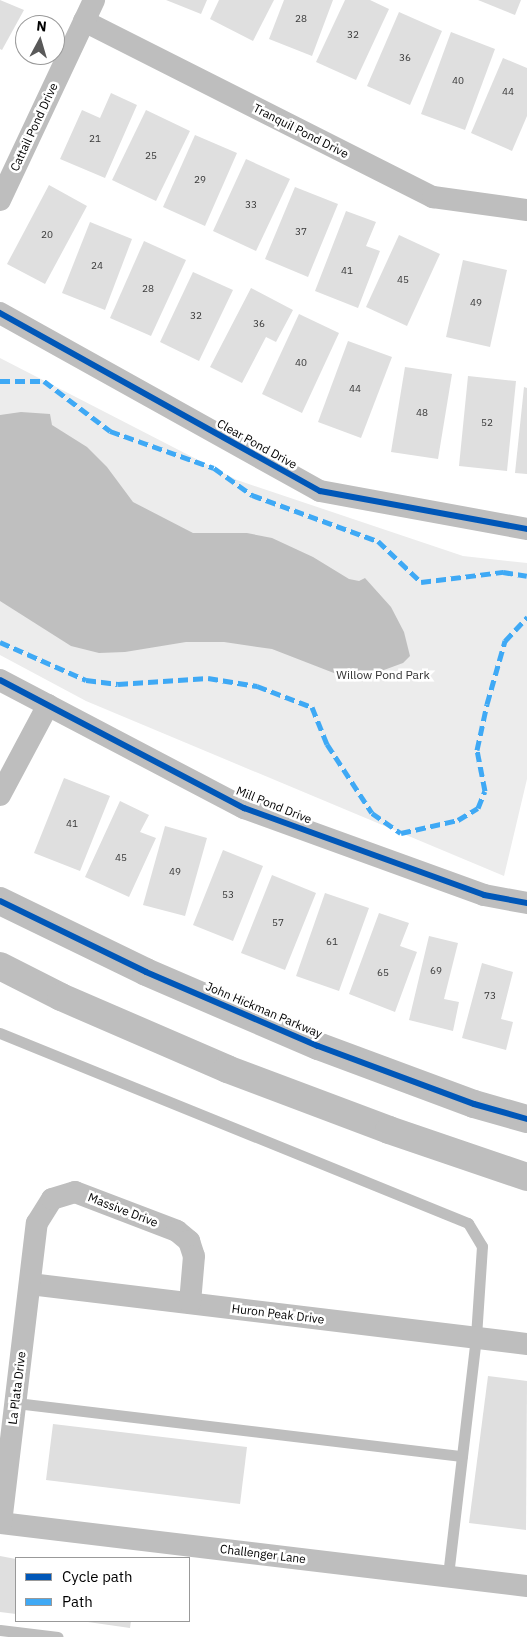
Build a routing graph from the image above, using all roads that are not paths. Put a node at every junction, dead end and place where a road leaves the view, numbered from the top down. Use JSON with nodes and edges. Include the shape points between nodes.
{"nodes":[{"id":1,"x":94,"y":0,"type":"edge"},
{"id":2,"x":84,"y":21,"type":"junction"},
{"id":3,"x":0,"y":200,"type":"edge"},
{"id":4,"x":527,"y":210,"type":"edge"},
{"id":5,"x":0,"y":313,"type":"edge"},
{"id":6,"x":527,"y":528,"type":"edge"},
{"id":7,"x":0,"y":680,"type":"edge"},
{"id":8,"x":48,"y":705,"type":"junction"},
{"id":9,"x":0,"y":795,"type":"edge"},
{"id":10,"x":0,"y":901,"type":"edge"},
{"id":11,"x":527,"y":903,"type":"edge"},
{"id":12,"x":0,"y":966,"type":"edge"},
{"id":13,"x":0,"y":1033,"type":"edge"},
{"id":14,"x":527,"y":1120,"type":"edge"},
{"id":15,"x":527,"y":1177,"type":"edge"},
{"id":16,"x":30,"y":1284,"type":"junction"},
{"id":17,"x":190,"y":1303,"type":"junction"},
{"id":18,"x":476,"y":1337,"type":"junction"},
{"id":19,"x":527,"y":1344,"type":"edge"},
{"id":20,"x":16,"y":1403,"type":"junction"},
{"id":21,"x":462,"y":1456,"type":"junction"},
{"id":22,"x":1,"y":1523,"type":"edge"},
{"id":23,"x":448,"y":1576,"type":"junction"},
{"id":24,"x":527,"y":1586,"type":"edge"},
{"id":25,"x":0,"y":1630,"type":"edge"},
{"id":26,"x":58,"y":1637,"type":"edge"}],
"edges":[{"from":1,"to":2,"type":"street","name":"Cattail Pond Drive"},
{"from":2,"to":3,"type":"street","name":"Cattail Pond Drive"},
{"from":2,"to":4,"type":"street","name":"Tranquil Pond Drive","via":[[432,197]]},
{"from":5,"to":6,"type":"street","name":"Clear Pond Drive","via":[[320,492]]},
{"from":7,"to":8,"type":"street","name":"Mill Pond Drive"},
{"from":8,"to":9,"type":"street"},
{"from":8,"to":11,"type":"street","name":"Mill Pond Drive","via":[[244,808],[484,895]]},
{"from":10,"to":14,"type":"street","name":"John Hickman Parkway","via":[[146,972],[318,1046],[474,1104]]},
{"from":12,"to":15,"type":"street","via":[[61,997],[227,1069]]},
{"from":13,"to":18,"type":"lane","via":[[468,1223],[482,1246]]},
{"from":16,"to":17,"type":"street","name":"Huron Peak Drive"},
{"from":16,"to":17,"type":"street","name":"Massive Drive","via":[[37,1223],[43,1210],[52,1199],[75,1192],[177,1231],[189,1241],[194,1256]]},
{"from":16,"to":20,"type":"street","name":"La Plata Drive"},
{"from":17,"to":18,"type":"street","name":"Huron Peak Drive"},
{"from":18,"to":19,"type":"street","name":"Huron Peak Drive"},
{"from":18,"to":21,"type":"lane"},
{"from":20,"to":21,"type":"lane"},
{"from":20,"to":22,"type":"street","name":"La Plata Drive"},
{"from":21,"to":23,"type":"lane"},
{"from":22,"to":23,"type":"street","name":"Challenger Lane"},
{"from":23,"to":24,"type":"street","name":"Challenger Lane"},
{"from":25,"to":26,"type":"lane"}]}
